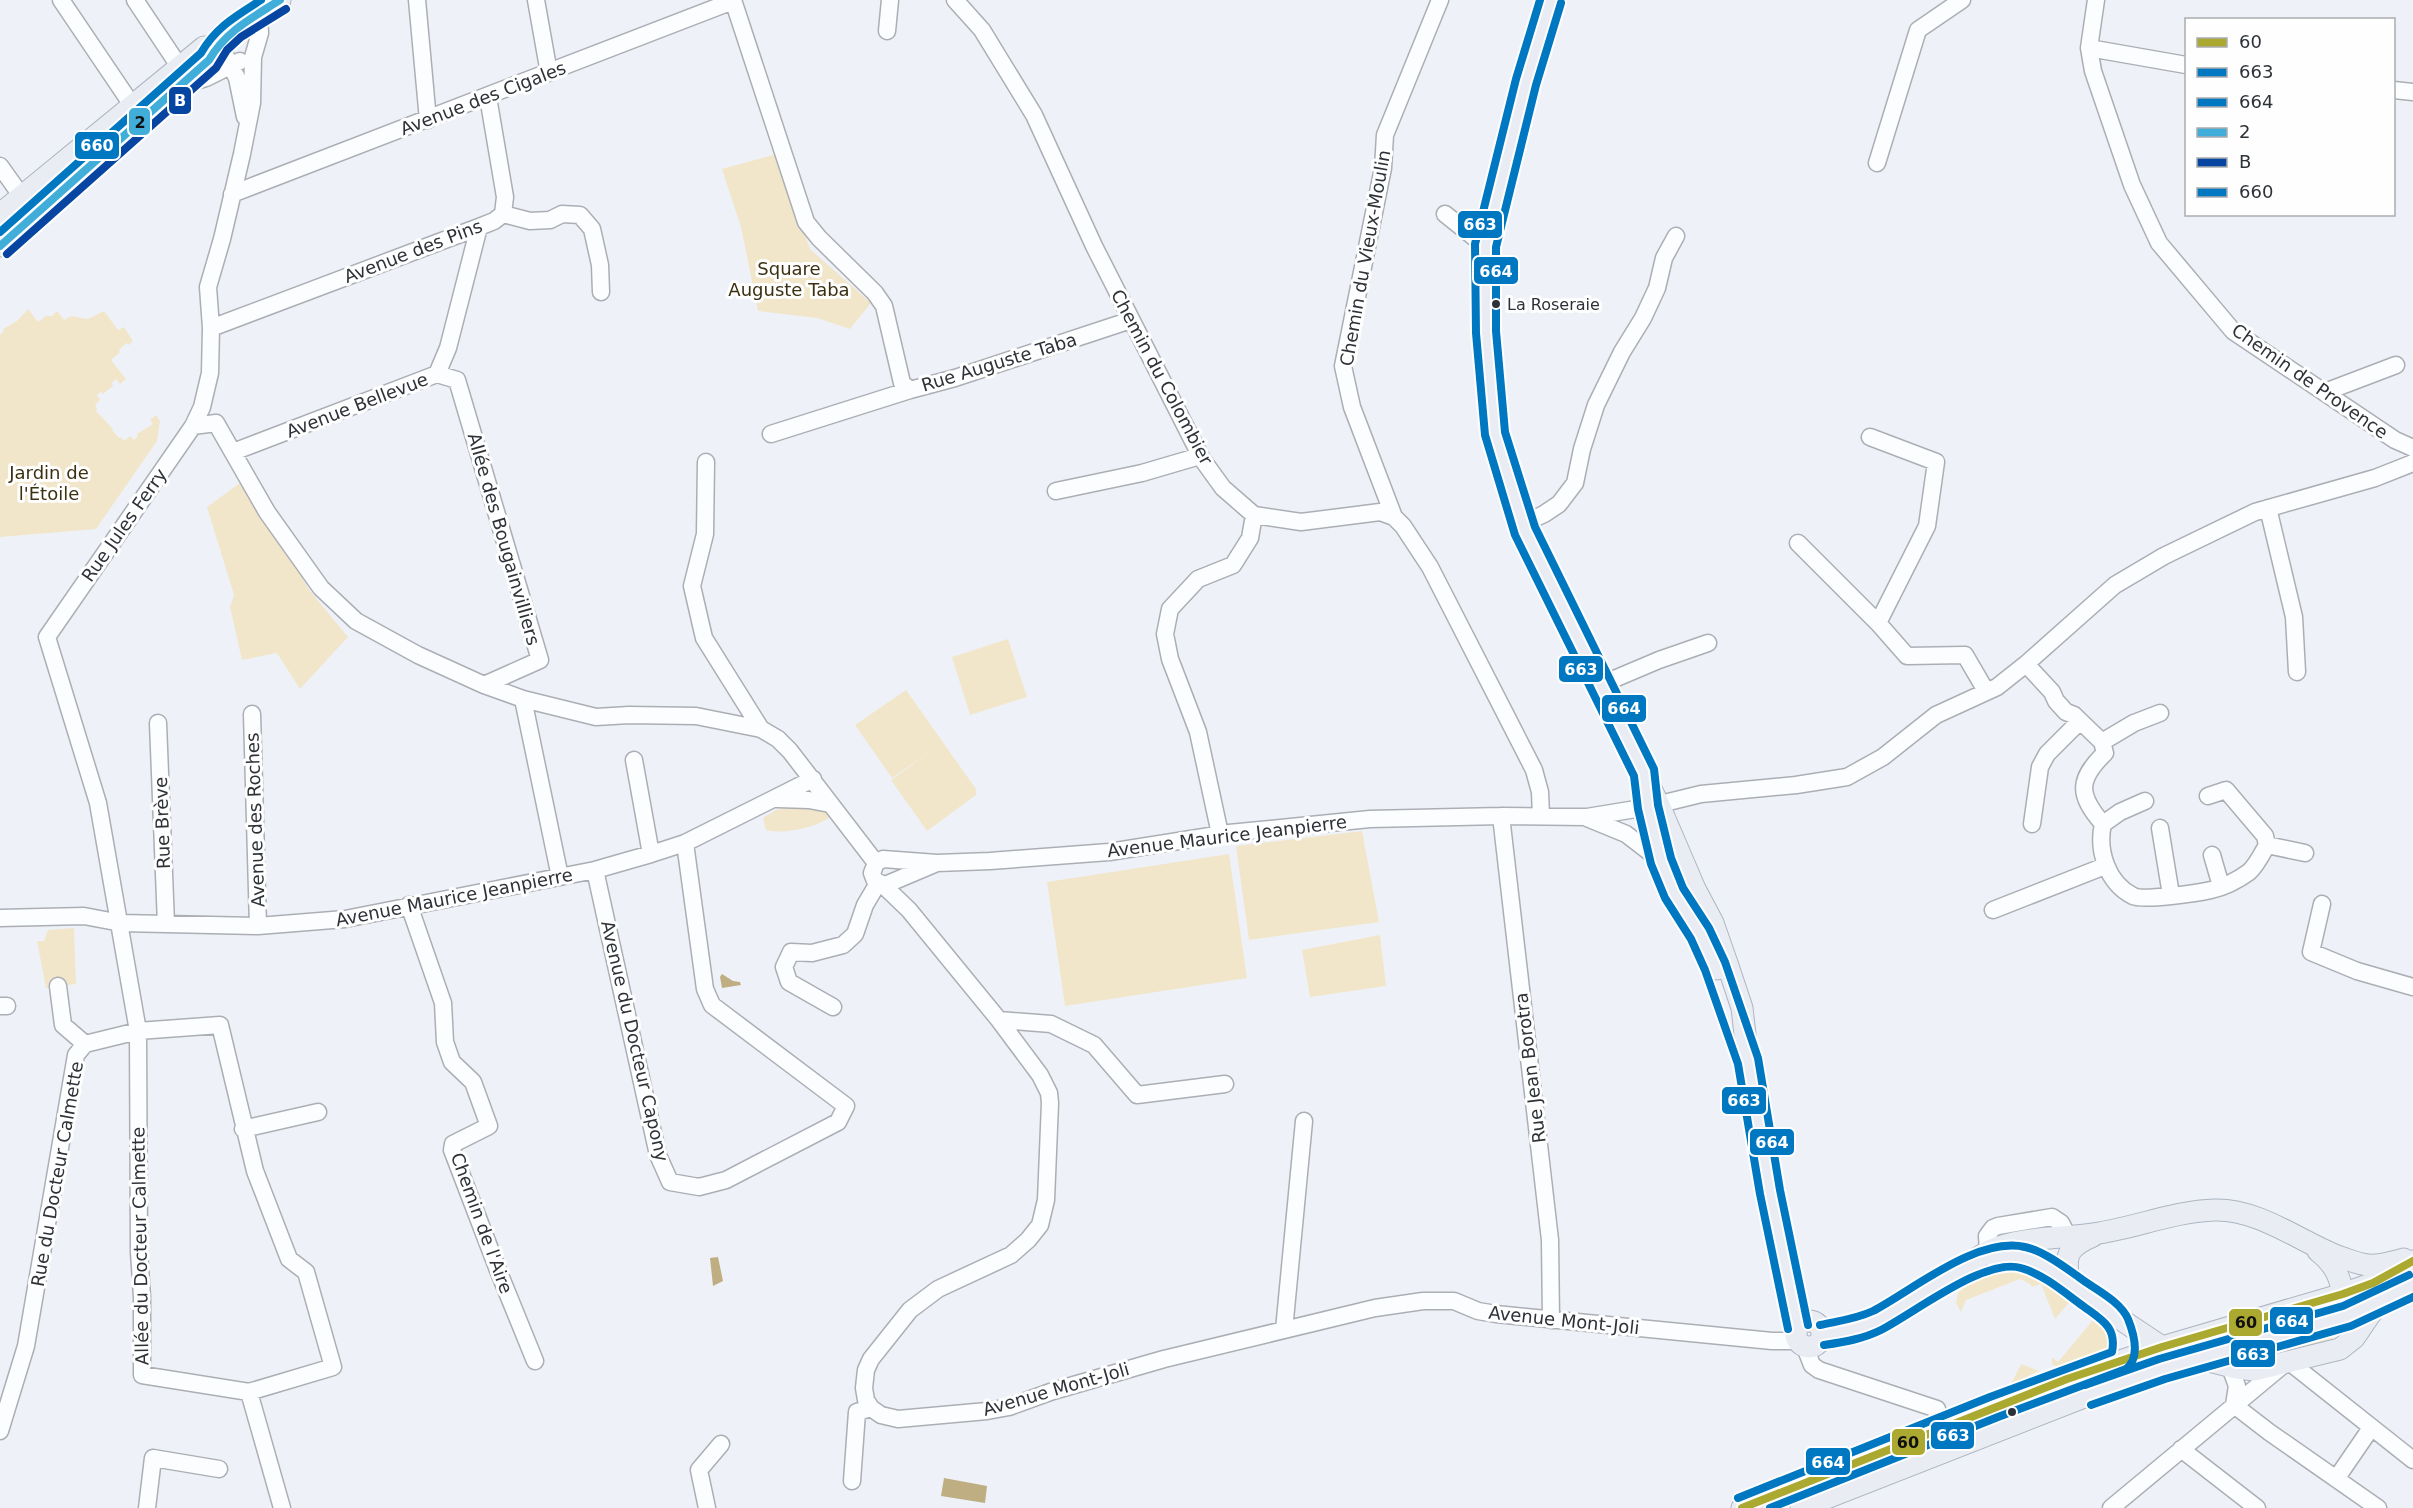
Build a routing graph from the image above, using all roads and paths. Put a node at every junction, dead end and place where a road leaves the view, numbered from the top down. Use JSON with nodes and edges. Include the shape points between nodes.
{"nodes":[{"id":1,"x":61,"y":0,"type":"edge"},
{"id":2,"x":135,"y":0,"type":"edge"},
{"id":3,"x":417,"y":0,"type":"edge"},
{"id":4,"x":536,"y":0,"type":"edge"},
{"id":5,"x":733,"y":0,"type":"edge"},
{"id":6,"x":890,"y":0,"type":"edge"},
{"id":7,"x":955,"y":0,"type":"edge"},
{"id":8,"x":1440,"y":0,"type":"edge"},
{"id":9,"x":1551,"y":0,"type":"edge"},
{"id":10,"x":1962,"y":0,"type":"edge"},
{"id":11,"x":2096,"y":0,"type":"edge"},
{"id":12,"x":269,"y":5,"type":"edge"},
{"id":13,"x":235,"y":29,"type":"junction"},
{"id":14,"x":887,"y":31,"type":"dead end"},
{"id":15,"x":219,"y":42,"type":"junction"},
{"id":16,"x":2089,"y":48,"type":"junction"},
{"id":17,"x":253,"y":57,"type":"junction"},
{"id":18,"x":231,"y":64,"type":"junction"},
{"id":19,"x":2185,"y":65,"type":"edge"},
{"id":20,"x":549,"y":73,"type":"junction"},
{"id":21,"x":179,"y":76,"type":"junction"},
{"id":22,"x":206,"y":78,"type":"junction"},
{"id":23,"x":238,"y":87,"type":"junction"},
{"id":24,"x":2395,"y":90,"type":"edge"},
{"id":25,"x":2413,"y":92,"type":"edge"},
{"id":26,"x":488,"y":97,"type":"junction"},
{"id":27,"x":132,"y":105,"type":"junction"},
{"id":28,"x":428,"y":120,"type":"junction"},
{"id":29,"x":247,"y":124,"type":"junction"},
{"id":30,"x":1877,"y":163,"type":"dead end"},
{"id":31,"x":0,"y":166,"type":"edge"},
{"id":32,"x":232,"y":194,"type":"junction"},
{"id":33,"x":21,"y":197,"type":"junction"},
{"id":34,"x":1,"y":214,"type":"edge"},
{"id":35,"x":503,"y":214,"type":"junction"},
{"id":36,"x":1445,"y":214,"type":"dead end"},
{"id":37,"x":35,"y":215,"type":"junction"},
{"id":38,"x":479,"y":227,"type":"junction"},
{"id":39,"x":16,"y":232,"type":"junction"},
{"id":40,"x":1676,"y":236,"type":"dead end"},
{"id":41,"x":0,"y":246,"type":"edge"},
{"id":42,"x":1485,"y":246,"type":"junction"},
{"id":43,"x":601,"y":292,"type":"dead end"},
{"id":44,"x":1131,"y":320,"type":"junction"},
{"id":45,"x":211,"y":328,"type":"junction"},
{"id":46,"x":2396,"y":365,"type":"dead end"},
{"id":47,"x":210,"y":373,"type":"junction"},
{"id":48,"x":437,"y":374,"type":"junction"},
{"id":49,"x":910,"y":390,"type":"junction"},
{"id":50,"x":2325,"y":393,"type":"junction"},
{"id":51,"x":216,"y":423,"type":"junction"},
{"id":52,"x":192,"y":426,"type":"junction"},
{"id":53,"x":771,"y":435,"type":"dead end"},
{"id":54,"x":1870,"y":437,"type":"dead end"},
{"id":55,"x":2395,"y":440,"type":"junction"},
{"id":56,"x":2413,"y":448,"type":"edge"},
{"id":57,"x":234,"y":452,"type":"junction"},
{"id":58,"x":1200,"y":456,"type":"junction"},
{"id":59,"x":706,"y":462,"type":"dead end"},
{"id":60,"x":2408,"y":465,"type":"edge"},
{"id":61,"x":1056,"y":491,"type":"dead end"},
{"id":62,"x":2268,"y":508,"type":"junction"},
{"id":63,"x":1254,"y":515,"type":"junction"},
{"id":64,"x":1394,"y":517,"type":"junction"},
{"id":65,"x":1523,"y":524,"type":"junction"},
{"id":66,"x":1798,"y":543,"type":"dead end"},
{"id":67,"x":1878,"y":623,"type":"junction"},
{"id":68,"x":1708,"y":643,"type":"dead end"},
{"id":69,"x":2026,"y":664,"type":"junction"},
{"id":70,"x":2298,"y":672,"type":"dead end"},
{"id":71,"x":484,"y":685,"type":"junction"},
{"id":72,"x":1600,"y":685,"type":"junction"},
{"id":73,"x":1986,"y":691,"type":"junction"},
{"id":74,"x":523,"y":699,"type":"junction"},
{"id":75,"x":2160,"y":713,"type":"dead end"},
{"id":76,"x":252,"y":714,"type":"dead end"},
{"id":77,"x":2077,"y":718,"type":"junction"},
{"id":78,"x":158,"y":723,"type":"dead end"},
{"id":79,"x":761,"y":729,"type":"junction"},
{"id":80,"x":2102,"y":742,"type":"junction"},
{"id":81,"x":634,"y":760,"type":"dead end"},
{"id":82,"x":813,"y":779,"type":"junction"},
{"id":83,"x":2208,"y":796,"type":"dead end"},
{"id":84,"x":774,"y":799,"type":"junction"},
{"id":85,"x":2145,"y":801,"type":"dead end"},
{"id":86,"x":830,"y":804,"type":"junction"},
{"id":87,"x":1654,"y":806,"type":"junction"},
{"id":88,"x":1501,"y":816,"type":"junction"},
{"id":89,"x":1541,"y":816,"type":"junction"},
{"id":90,"x":1587,"y":817,"type":"junction"},
{"id":91,"x":2032,"y":824,"type":"dead end"},
{"id":92,"x":2103,"y":824,"type":"junction"},
{"id":93,"x":2160,"y":828,"type":"dead end"},
{"id":94,"x":1220,"y":834,"type":"junction"},
{"id":95,"x":685,"y":843,"type":"junction"},
{"id":96,"x":2267,"y":845,"type":"junction"},
{"id":97,"x":2305,"y":853,"type":"dead end"},
{"id":98,"x":651,"y":854,"type":"junction"},
{"id":99,"x":2212,"y":855,"type":"dead end"},
{"id":100,"x":1661,"y":861,"type":"junction"},
{"id":101,"x":884,"y":862,"type":"junction"},
{"id":102,"x":937,"y":863,"type":"junction"},
{"id":103,"x":2105,"y":866,"type":"junction"},
{"id":104,"x":596,"y":870,"type":"junction"},
{"id":105,"x":560,"y":876,"type":"junction"},
{"id":106,"x":885,"y":883,"type":"junction"},
{"id":107,"x":2221,"y":886,"type":"junction"},
{"id":108,"x":2171,"y":895,"type":"junction"},
{"id":109,"x":2322,"y":904,"type":"dead end"},
{"id":110,"x":409,"y":905,"type":"junction"},
{"id":111,"x":1993,"y":910,"type":"dead end"},
{"id":112,"x":0,"y":918,"type":"edge"},
{"id":113,"x":120,"y":923,"type":"junction"},
{"id":114,"x":166,"y":924,"type":"junction"},
{"id":115,"x":258,"y":926,"type":"junction"},
{"id":116,"x":58,"y":986,"type":"dead end"},
{"id":117,"x":2413,"y":987,"type":"edge"},
{"id":118,"x":833,"y":1007,"type":"dead end"},
{"id":119,"x":999,"y":1020,"type":"junction"},
{"id":120,"x":138,"y":1031,"type":"junction"},
{"id":121,"x":85,"y":1044,"type":"junction"},
{"id":122,"x":1748,"y":1061,"type":"junction"},
{"id":123,"x":1225,"y":1084,"type":"dead end"},
{"id":124,"x":318,"y":1112,"type":"dead end"},
{"id":125,"x":1305,"y":1120,"type":"dead end"},
{"id":126,"x":243,"y":1129,"type":"junction"},
{"id":127,"x":2099,"y":1233,"type":"junction"},
{"id":128,"x":2310,"y":1245,"type":"junction"},
{"id":129,"x":2413,"y":1259,"type":"edge"},
{"id":130,"x":1961,"y":1270,"type":"junction"},
{"id":131,"x":2069,"y":1283,"type":"junction"},
{"id":132,"x":2413,"y":1285,"type":"edge"},
{"id":133,"x":2343,"y":1294,"type":"junction"},
{"id":134,"x":2378,"y":1302,"type":"junction"},
{"id":135,"x":2115,"y":1316,"type":"junction"},
{"id":136,"x":2347,"y":1316,"type":"junction"},
{"id":137,"x":1551,"y":1320,"type":"junction"},
{"id":138,"x":1284,"y":1330,"type":"junction"},
{"id":139,"x":1806,"y":1337,"type":"junction"},
{"id":140,"x":2162,"y":1347,"type":"junction"},
{"id":141,"x":2329,"y":1350,"type":"junction"},
{"id":142,"x":2199,"y":1359,"type":"junction"},
{"id":143,"x":2121,"y":1360,"type":"junction"},
{"id":144,"x":535,"y":1361,"type":"dead end"},
{"id":145,"x":2288,"y":1361,"type":"junction"},
{"id":146,"x":2230,"y":1367,"type":"junction"},
{"id":147,"x":249,"y":1392,"type":"junction"},
{"id":148,"x":2234,"y":1405,"type":"junction"},
{"id":149,"x":871,"y":1408,"type":"junction"},
{"id":150,"x":1937,"y":1408,"type":"dead end"},
{"id":151,"x":2371,"y":1428,"type":"junction"},
{"id":152,"x":0,"y":1431,"type":"edge"},
{"id":153,"x":721,"y":1444,"type":"dead end"},
{"id":154,"x":2181,"y":1449,"type":"junction"},
{"id":155,"x":2413,"y":1460,"type":"edge"},
{"id":156,"x":219,"y":1469,"type":"dead end"},
{"id":157,"x":2336,"y":1479,"type":"junction"},
{"id":158,"x":852,"y":1481,"type":"dead end"},
{"id":159,"x":147,"y":1508,"type":"edge"},
{"id":160,"x":282,"y":1508,"type":"edge"},
{"id":161,"x":707,"y":1508,"type":"edge"},
{"id":162,"x":1742,"y":1508,"type":"edge"},
{"id":163,"x":1801,"y":1508,"type":"edge"},
{"id":164,"x":2111,"y":1508,"type":"edge"},
{"id":165,"x":2257,"y":1508,"type":"edge"},
{"id":166,"x":2378,"y":1508,"type":"edge"}],
"edges":[{"from":1,"to":27,"type":"street"},
{"from":2,"to":21,"type":"street"},
{"from":3,"to":28,"type":"street"},
{"from":4,"to":20,"type":"street"},
{"from":5,"to":20,"type":"street","name":"Avenue des Cigales"},
{"from":5,"to":49,"type":"street","name":"Rue Auguste Taba","via":[[806,222],[884,306],[902,383]]},
{"from":6,"to":14,"type":"street"},
{"from":7,"to":44,"type":"street","name":"Chemin du Colombier","via":[[982,30],[1034,115]]},
{"from":8,"to":64,"type":"street","name":"Chemin du Vieux-Moulin","via":[[1386,135],[1383,168],[1343,366],[1352,407]]},
{"from":9,"to":42,"type":"main road"},
{"from":10,"to":30,"type":"street","via":[[1918,30]]},
{"from":11,"to":16,"type":"street","name":"Chemin de Provence"},
{"from":12,"to":13,"type":"main road"},
{"from":12,"to":17,"type":"street","name":"Rue Jules Ferry"},
{"from":13,"to":15,"type":"main road"},
{"from":13,"to":17,"type":"street","via":[[246,40]]},
{"from":15,"to":18,"type":"street","name":"Rue Jules Ferry"},
{"from":15,"to":21,"type":"main road","via":[[209,60]]},
{"from":16,"to":19,"type":"street"},
{"from":16,"to":50,"type":"street","name":"Chemin de Provence","via":[[2132,184],[2159,243],[2233,331]]},
{"from":17,"to":18,"type":"street"},
{"from":17,"to":29,"type":"street","name":"Rue Jules Ferry","via":[[252,103]]},
{"from":18,"to":22,"type":"street"},
{"from":18,"to":23,"type":"street","name":"Rue Jules Ferry"},
{"from":20,"to":26,"type":"street","name":"Avenue des Cigales"},
{"from":21,"to":22,"type":"street"},
{"from":21,"to":27,"type":"main road"},
{"from":21,"to":37,"type":"main road"},
{"from":22,"to":23,"type":"street"},
{"from":23,"to":29,"type":"street","name":"Rue Jules Ferry"},
{"from":24,"to":25,"type":"street"},
{"from":26,"to":28,"type":"street","name":"Avenue des Cigales"},
{"from":26,"to":35,"type":"street","name":"Avenue des Pins","via":[[505,197]]},
{"from":27,"to":33,"type":"main road"},
{"from":28,"to":32,"type":"street","name":"Avenue des Cigales"},
{"from":29,"to":32,"type":"street","name":"Rue Jules Ferry"},
{"from":31,"to":33,"type":"street"},
{"from":32,"to":45,"type":"street","name":"Rue Jules Ferry","via":[[208,287]]},
{"from":33,"to":34,"type":"main road"},
{"from":33,"to":37,"type":"street"},
{"from":34,"to":39,"type":"main road"},
{"from":35,"to":38,"type":"street","name":"Avenue des Pins"},
{"from":35,"to":43,"type":"street","via":[[530,220],[580,215],[592,229]]},
{"from":36,"to":42,"type":"street"},
{"from":37,"to":39,"type":"main road"},
{"from":38,"to":45,"type":"street","name":"Avenue des Pins"},
{"from":38,"to":48,"type":"street","name":"Avenue Bellevue","via":[[448,348]]},
{"from":39,"to":41,"type":"main road"},
{"from":40,"to":65,"type":"street","via":[[1643,318],[1596,405],[1575,483],[1559,504]]},
{"from":42,"to":65,"type":"main road","via":[[1486,332],[1495,434]]},
{"from":44,"to":49,"type":"street","name":"Rue Auguste Taba"},
{"from":44,"to":58,"type":"street","name":"Chemin du Colombier"},
{"from":45,"to":47,"type":"street","name":"Rue Jules Ferry"},
{"from":46,"to":50,"type":"street"},
{"from":47,"to":51,"type":"street"},
{"from":47,"to":52,"type":"street","name":"Rue Jules Ferry","via":[[202,407]]},
{"from":48,"to":57,"type":"street","name":"Avenue Bellevue"},
{"from":48,"to":71,"type":"street","name":"Allée des Bougainvilliers","via":[[457,380],[540,660]]},
{"from":49,"to":53,"type":"street"},
{"from":50,"to":55,"type":"street","name":"Chemin de Provence"},
{"from":51,"to":52,"type":"street"},
{"from":51,"to":57,"type":"street"},
{"from":52,"to":113,"type":"street","name":"Rue Jules Ferry","via":[[47,637],[98,803]]},
{"from":54,"to":67,"type":"street","via":[[1936,462],[1927,526]]},
{"from":55,"to":56,"type":"street","name":"Chemin de Provence"},
{"from":55,"to":60,"type":"street","name":"Chemin de Provence"},
{"from":57,"to":71,"type":"street","via":[[267,512],[321,588],[356,621]]},
{"from":58,"to":61,"type":"street"},
{"from":58,"to":63,"type":"street","name":"Chemin du Colombier","via":[[1223,488]]},
{"from":59,"to":79,"type":"street","via":[[705,534],[692,586],[704,638]]},
{"from":60,"to":62,"type":"street","name":"Avenue Maurice Jeanpierre"},
{"from":62,"to":69,"type":"street","name":"Avenue Maurice Jeanpierre","via":[[2164,556],[2115,585]]},
{"from":62,"to":70,"type":"street","via":[[2294,617]]},
{"from":63,"to":64,"type":"street","via":[[1301,522],[1380,512]]},
{"from":63,"to":94,"type":"street","via":[[1250,538],[1233,565],[1198,579],[1170,609],[1165,634],[1170,659],[1197,732]]},
{"from":64,"to":89,"type":"street","via":[[1430,567],[1534,770]]},
{"from":65,"to":72,"type":"main road"},
{"from":66,"to":67,"type":"street"},
{"from":67,"to":73,"type":"street","via":[[1907,656],[1965,655]]},
{"from":68,"to":72,"type":"street"},
{"from":69,"to":73,"type":"street","name":"Avenue Maurice Jeanpierre"},
{"from":69,"to":77,"type":"street","via":[[2066,712]]},
{"from":71,"to":74,"type":"street"},
{"from":72,"to":87,"type":"main road","via":[[1644,773]]},
{"from":73,"to":87,"type":"street","name":"Avenue Maurice Jeanpierre","via":[[1936,715],[1883,757],[1847,777],[1701,794]]},
{"from":74,"to":79,"type":"street","via":[[596,717],[696,716]]},
{"from":74,"to":105,"type":"street"},
{"from":75,"to":80,"type":"street"},
{"from":76,"to":115,"type":"street","name":"Avenue des Roches"},
{"from":77,"to":80,"type":"street"},
{"from":77,"to":91,"type":"street","via":[[2040,767]]},
{"from":78,"to":114,"type":"street","name":"Rue Brève"},
{"from":79,"to":82,"type":"street","via":[[778,739]]},
{"from":80,"to":92,"type":"street","via":[[2105,753],[2092,765],[2084,796]]},
{"from":81,"to":98,"type":"street"},
{"from":82,"to":84,"type":"street","name":"Avenue Maurice Jeanpierre"},
{"from":82,"to":86,"type":"street"},
{"from":83,"to":96,"type":"street","via":[[2226,790],[2265,836]]},
{"from":84,"to":86,"type":"street","name":"Avenue Maurice Jeanpierre"},
{"from":84,"to":95,"type":"street","name":"Avenue Maurice Jeanpierre"},
{"from":85,"to":92,"type":"street"},
{"from":86,"to":101,"type":"street"},
{"from":87,"to":90,"type":"street","name":"Avenue Maurice Jeanpierre"},
{"from":87,"to":100,"type":"main road"},
{"from":87,"to":122,"type":"main road","via":[[1713,923],[1742,1008]]},
{"from":88,"to":89,"type":"street","name":"Avenue Maurice Jeanpierre"},
{"from":88,"to":94,"type":"street","name":"Avenue Maurice Jeanpierre","via":[[1370,819]]},
{"from":88,"to":137,"type":"street","name":"Rue Jean Borotra","via":[[1550,1240]]},
{"from":89,"to":90,"type":"street","name":"Avenue Maurice Jeanpierre"},
{"from":90,"to":100,"type":"street","via":[[1626,834]]},
{"from":92,"to":103,"type":"street","via":[[2100,835]]},
{"from":93,"to":108,"type":"street"},
{"from":94,"to":102,"type":"street","name":"Avenue Maurice Jeanpierre","via":[[1137,849]]},
{"from":95,"to":98,"type":"street","name":"Avenue Maurice Jeanpierre"},
{"from":95,"to":104,"type":"street","name":"Avenue du Docteur Capony","via":[[705,989],[712,1005],[846,1106],[838,1122],[726,1180],[699,1187],[670,1182],[658,1155]]},
{"from":96,"to":97,"type":"street"},
{"from":96,"to":107,"type":"street","via":[[2250,871]]},
{"from":98,"to":104,"type":"street","name":"Avenue Maurice Jeanpierre"},
{"from":99,"to":107,"type":"street"},
{"from":100,"to":122,"type":"main road","via":[[1674,893],[1716,966]]},
{"from":101,"to":102,"type":"street","name":"Avenue Maurice Jeanpierre"},
{"from":101,"to":106,"type":"street","via":[[872,873]]},
{"from":101,"to":106,"type":"street","via":[[898,872]]},
{"from":102,"to":106,"type":"street","name":"Avenue Maurice Jeanpierre"},
{"from":103,"to":108,"type":"street","via":[[2120,887],[2133,896],[2145,899]]},
{"from":103,"to":111,"type":"street"},
{"from":104,"to":105,"type":"street","name":"Avenue Maurice Jeanpierre"},
{"from":105,"to":110,"type":"street","name":"Avenue Maurice Jeanpierre"},
{"from":106,"to":118,"type":"street","via":[[865,905],[855,934],[843,945],[791,952],[784,967],[789,982]]},
{"from":106,"to":119,"type":"street"},
{"from":107,"to":108,"type":"street"},
{"from":109,"to":117,"type":"street","via":[[2311,952]]},
{"from":110,"to":115,"type":"street","name":"Avenue Maurice Jeanpierre","via":[[345,919]]},
{"from":110,"to":144,"type":"street","name":"Chemin de l'Aire","via":[[443,1003],[445,1042],[452,1062],[473,1082],[489,1126],[453,1144],[452,1150]]},
{"from":112,"to":113,"type":"street","name":"Avenue Maurice Jeanpierre","via":[[84,916]]},
{"from":113,"to":114,"type":"street","name":"Avenue Maurice Jeanpierre"},
{"from":113,"to":120,"type":"street"},
{"from":114,"to":115,"type":"street","name":"Avenue Maurice Jeanpierre"},
{"from":116,"to":121,"type":"street","via":[[63,1025]]},
{"from":119,"to":123,"type":"street","via":[[1051,1024],[1094,1045],[1137,1095]]},
{"from":119,"to":149,"type":"street","via":[[1049,1093],[1044,1215],[1029,1240],[1011,1255],[938,1289],[910,1310],[866,1370],[864,1388]]},
{"from":120,"to":121,"type":"street","name":"Rue du Docteur Calmette"},
{"from":120,"to":126,"type":"street","name":"Rue du Docteur Calmette","via":[[220,1025]]},
{"from":120,"to":147,"type":"street","name":"Allée du Docteur Calmette","via":[[142,1375]]},
{"from":121,"to":152,"type":"street","name":"Rue du Docteur Calmette","via":[[76,1055],[26,1346]]},
{"from":122,"to":139,"type":"main road","via":[[1770,1192]]},
{"from":124,"to":126,"type":"street"},
{"from":125,"to":138,"type":"street"},
{"from":126,"to":147,"type":"street","via":[[289,1259],[306,1272],[333,1366]]},
{"from":127,"to":128,"type":"main road","via":[[2201,1211],[2226,1210],[2258,1219]]},
{"from":127,"to":130,"type":"main road","via":[[2019,1242],[1988,1251]]},
{"from":127,"to":131,"type":"main road","via":[[2073,1246],[2068,1253]]},
{"from":128,"to":129,"type":"main road","via":[[2367,1265]]},
{"from":128,"to":133,"type":"main road","via":[[2329,1259]]},
{"from":129,"to":133,"type":"main road","via":[[2373,1283]]},
{"from":130,"to":131,"type":"main road","via":[[2003,1257],[2023,1257]]},
{"from":130,"to":139,"type":"main road","via":[[1860,1328]]},
{"from":131,"to":135,"type":"main road"},
{"from":132,"to":134,"type":"main road"},
{"from":133,"to":136,"type":"main road"},
{"from":133,"to":140,"type":"main road"},
{"from":134,"to":136,"type":"main road"},
{"from":134,"to":141,"type":"main road","via":[[2349,1344]]},
{"from":135,"to":140,"type":"main road"},
{"from":135,"to":143,"type":"main road","via":[[2125,1339]]},
{"from":136,"to":141,"type":"main road","via":[[2345,1332]]},
{"from":136,"to":142,"type":"main road"},
{"from":137,"to":138,"type":"street","name":"Avenue Mont-Joli","via":[[1485,1313],[1461,1303],[1435,1300],[1375,1308]]},
{"from":137,"to":139,"type":"street","name":"Avenue Mont-Joli","via":[[1765,1341]]},
{"from":138,"to":149,"type":"street","name":"Avenue Mont-Joli","via":[[1158,1361],[1009,1407],[898,1419],[880,1415]]},
{"from":139,"to":150,"type":"street","via":[[1812,1365],[1819,1370]]},
{"from":140,"to":142,"type":"main road"},
{"from":140,"to":143,"type":"main road"},
{"from":141,"to":145,"type":"main road"},
{"from":142,"to":146,"type":"main road"},
{"from":142,"to":163,"type":"main road","via":[[2115,1385]]},
{"from":143,"to":162,"type":"main road"},
{"from":145,"to":146,"type":"main road","via":[[2254,1370]]},
{"from":145,"to":148,"type":"street"},
{"from":145,"to":151,"type":"street"},
{"from":146,"to":148,"type":"street","via":[[2237,1386]]},
{"from":147,"to":160,"type":"street"},
{"from":148,"to":154,"type":"street"},
{"from":148,"to":157,"type":"street"},
{"from":149,"to":158,"type":"street","via":[[857,1412]]},
{"from":151,"to":155,"type":"street"},
{"from":151,"to":157,"type":"street"},
{"from":153,"to":161,"type":"street","via":[[699,1470]]},
{"from":154,"to":164,"type":"street"},
{"from":154,"to":165,"type":"street"},
{"from":156,"to":159,"type":"street","via":[[153,1458]]},
{"from":157,"to":166,"type":"street"}]}
